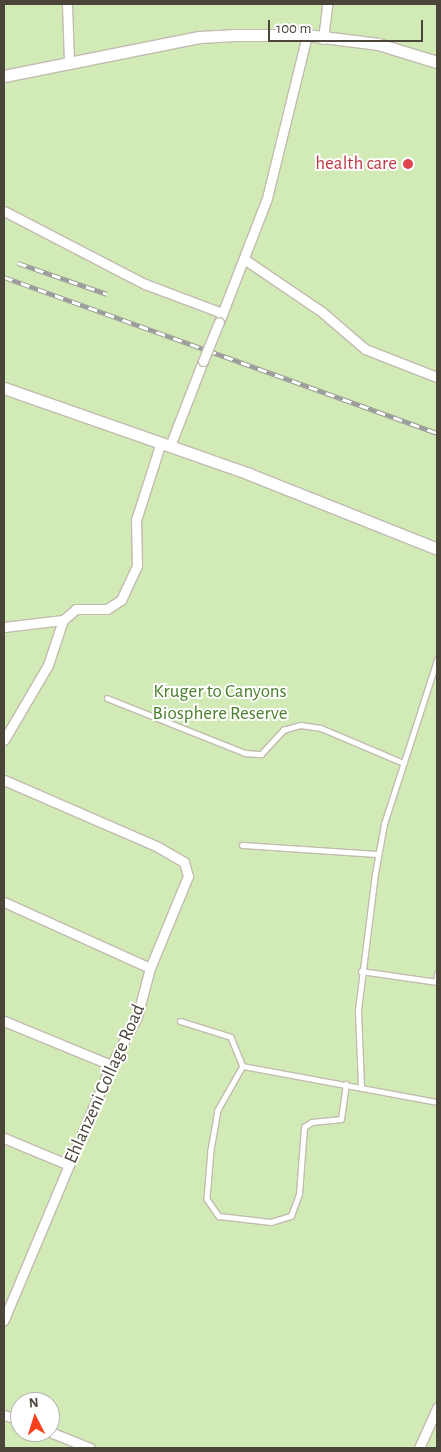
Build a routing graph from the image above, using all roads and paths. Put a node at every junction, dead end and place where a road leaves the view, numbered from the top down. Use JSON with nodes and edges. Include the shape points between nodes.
{"nodes":[{"id":1,"x":67,"y":4,"type":"edge"},
{"id":2,"x":328,"y":4,"type":"edge"},
{"id":3,"x":307,"y":35,"type":"junction"},
{"id":4,"x":323,"y":39,"type":"junction"},
{"id":5,"x":69,"y":62,"type":"junction"},
{"id":6,"x":437,"y":62,"type":"edge"},
{"id":7,"x":4,"y":76,"type":"edge"},
{"id":8,"x":4,"y":211,"type":"edge"},
{"id":9,"x":244,"y":259,"type":"junction"},
{"id":10,"x":222,"y":313,"type":"junction"},
{"id":11,"x":437,"y":377,"type":"edge"},
{"id":12,"x":4,"y":388,"type":"edge"},
{"id":13,"x":165,"y":444,"type":"junction"},
{"id":14,"x":437,"y":549,"type":"edge"},
{"id":15,"x":63,"y":620,"type":"junction"},
{"id":16,"x":4,"y":627,"type":"edge"},
{"id":17,"x":437,"y":660,"type":"edge"},
{"id":18,"x":107,"y":698,"type":"dead end"},
{"id":19,"x":4,"y":740,"type":"edge"},
{"id":20,"x":404,"y":763,"type":"junction"},
{"id":21,"x":4,"y":780,"type":"edge"},
{"id":22,"x":242,"y":845,"type":"dead end"},
{"id":23,"x":378,"y":854,"type":"junction"},
{"id":24,"x":4,"y":902,"type":"edge"},
{"id":25,"x":150,"y":968,"type":"junction"},
{"id":26,"x":361,"y":971,"type":"junction"},
{"id":27,"x":437,"y":974,"type":"edge"},
{"id":28,"x":437,"y":982,"type":"edge"},
{"id":29,"x":4,"y":1021,"type":"edge"},
{"id":30,"x":180,"y":1021,"type":"dead end"},
{"id":31,"x":111,"y":1065,"type":"junction"},
{"id":32,"x":242,"y":1066,"type":"junction"},
{"id":33,"x":346,"y":1084,"type":"junction"},
{"id":34,"x":360,"y":1086,"type":"junction"},
{"id":35,"x":437,"y":1102,"type":"edge"},
{"id":36,"x":4,"y":1138,"type":"edge"},
{"id":37,"x":68,"y":1165,"type":"junction"},
{"id":38,"x":7,"y":1307,"type":"edge"},
{"id":39,"x":4,"y":1320,"type":"edge"},
{"id":40,"x":437,"y":1408,"type":"edge"},
{"id":41,"x":60,"y":1436,"type":"edge"},
{"id":42,"x":90,"y":1448,"type":"edge"},
{"id":43,"x":419,"y":1448,"type":"edge"}],
"edges":[{"from":1,"to":5,"type":"street"},
{"from":2,"to":4,"type":"street"},
{"from":3,"to":4,"type":"street"},
{"from":3,"to":5,"type":"street","via":[[199,36]]},
{"from":3,"to":9,"type":"street","via":[[267,198]]},
{"from":4,"to":6,"type":"street","via":[[378,44]]},
{"from":5,"to":7,"type":"street"},
{"from":8,"to":10,"type":"street","via":[[144,284]]},
{"from":9,"to":10,"type":"street"},
{"from":9,"to":11,"type":"street","via":[[322,312],[365,349]]},
{"from":10,"to":13,"type":"street","bridge":true},
{"from":12,"to":13,"type":"street"},
{"from":13,"to":14,"type":"street"},
{"from":13,"to":15,"type":"street","via":[[136,520],[137,566],[121,600],[106,609],[76,609]]},
{"from":15,"to":16,"type":"street"},
{"from":15,"to":19,"type":"street","via":[[48,665]]},
{"from":17,"to":20,"type":"lane"},
{"from":18,"to":20,"type":"lane","via":[[245,753],[260,754],[283,730],[300,725],[321,728]]},
{"from":20,"to":23,"type":"lane"},
{"from":21,"to":25,"type":"street","name":"Ehlanzeni Collage Road","via":[[184,862],[185,885]]},
{"from":22,"to":23,"type":"lane"},
{"from":23,"to":26,"type":"lane"},
{"from":24,"to":25,"type":"street"},
{"from":25,"to":31,"type":"street","name":"Ehlanzeni Collage Road","via":[[137,1017]]},
{"from":26,"to":28,"type":"lane"},
{"from":26,"to":34,"type":"lane"},
{"from":27,"to":28,"type":"lane"},
{"from":29,"to":31,"type":"street"},
{"from":30,"to":32,"type":"lane","via":[[231,1037]]},
{"from":31,"to":37,"type":"street","name":"Ehlanzeni Collage Road"},
{"from":32,"to":33,"type":"lane"},
{"from":32,"to":33,"type":"lane","via":[[218,1110],[206,1185],[212,1208],[220,1216],[238,1221],[270,1222],[291,1216],[299,1194],[304,1127],[312,1122],[342,1119]]},
{"from":33,"to":34,"type":"lane"},
{"from":34,"to":35,"type":"lane"},
{"from":36,"to":37,"type":"street"},
{"from":37,"to":38,"type":"street","name":"Ehlanzeni Collage Road"},
{"from":38,"to":39,"type":"street","name":"Ehlanzeni Collage Road"},
{"from":40,"to":43,"type":"street"},
{"from":41,"to":42,"type":"street"}]}
